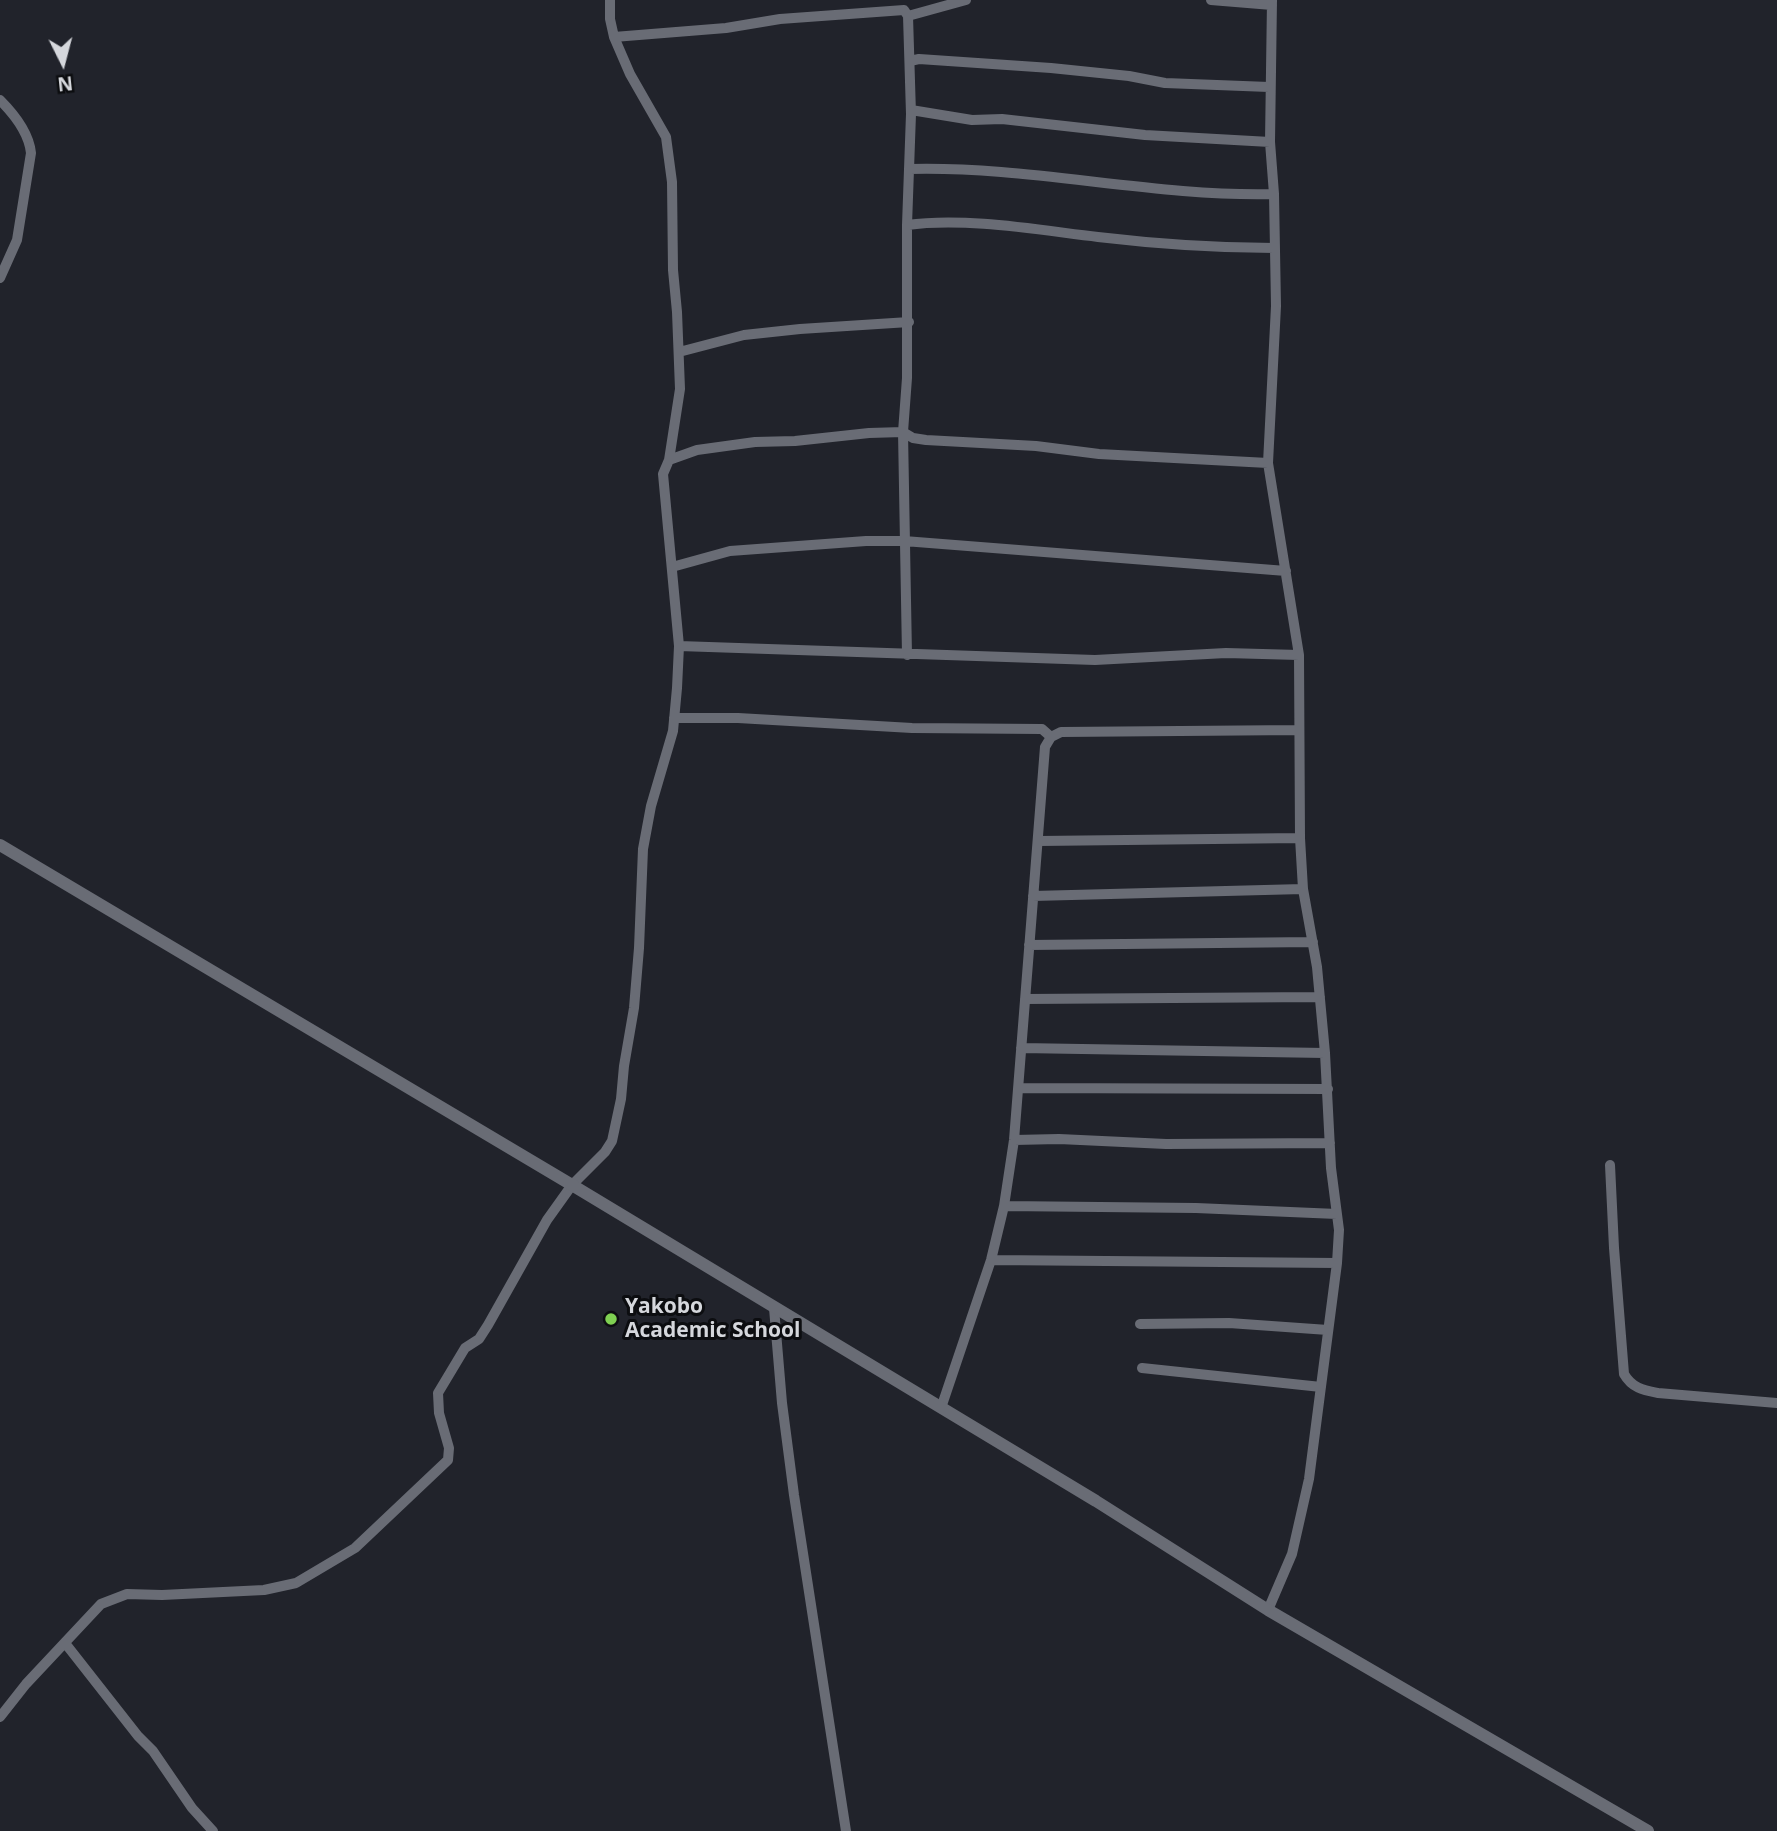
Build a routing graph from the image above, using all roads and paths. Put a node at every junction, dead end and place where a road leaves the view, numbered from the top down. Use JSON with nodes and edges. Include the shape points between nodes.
{"nodes":[{"id":1,"x":610,"y":0,"type":"edge"},
{"id":2,"x":966,"y":0,"type":"edge"},
{"id":3,"x":1210,"y":0,"type":"edge"},
{"id":4,"x":1272,"y":2,"type":"edge"},
{"id":5,"x":908,"y":16,"type":"junction"},
{"id":6,"x":614,"y":37,"type":"junction"},
{"id":7,"x":910,"y":61,"type":"junction"},
{"id":8,"x":1269,"y":87,"type":"junction"},
{"id":9,"x":0,"y":100,"type":"edge"},
{"id":10,"x":911,"y":110,"type":"junction"},
{"id":11,"x":1270,"y":142,"type":"junction"},
{"id":12,"x":910,"y":169,"type":"junction"},
{"id":13,"x":1274,"y":194,"type":"junction"},
{"id":14,"x":906,"y":225,"type":"junction"},
{"id":15,"x":1274,"y":248,"type":"junction"},
{"id":16,"x":0,"y":278,"type":"edge"},
{"id":17,"x":909,"y":322,"type":"junction"},
{"id":18,"x":679,"y":352,"type":"junction"},
{"id":19,"x":903,"y":432,"type":"junction"},
{"id":20,"x":669,"y":460,"type":"junction"},
{"id":21,"x":1268,"y":463,"type":"junction"},
{"id":22,"x":904,"y":541,"type":"junction"},
{"id":23,"x":672,"y":567,"type":"junction"},
{"id":24,"x":1286,"y":571,"type":"junction"},
{"id":25,"x":679,"y":646,"type":"junction"},
{"id":26,"x":907,"y":655,"type":"junction"},
{"id":27,"x":1298,"y":655,"type":"junction"},
{"id":28,"x":674,"y":718,"type":"junction"},
{"id":29,"x":1299,"y":730,"type":"junction"},
{"id":30,"x":1051,"y":737,"type":"junction"},
{"id":31,"x":1300,"y":838,"type":"junction"},
{"id":32,"x":1038,"y":841,"type":"junction"},
{"id":33,"x":0,"y":845,"type":"edge"},
{"id":34,"x":1303,"y":889,"type":"junction"},
{"id":35,"x":1033,"y":896,"type":"junction"},
{"id":36,"x":1314,"y":942,"type":"junction"},
{"id":37,"x":1029,"y":945,"type":"junction"},
{"id":38,"x":1320,"y":997,"type":"junction"},
{"id":39,"x":1025,"y":999,"type":"junction"},
{"id":40,"x":1021,"y":1048,"type":"junction"},
{"id":41,"x":1325,"y":1053,"type":"junction"},
{"id":42,"x":1019,"y":1088,"type":"junction"},
{"id":43,"x":1328,"y":1089,"type":"junction"},
{"id":44,"x":1014,"y":1140,"type":"junction"},
{"id":45,"x":1330,"y":1143,"type":"junction"},
{"id":46,"x":1610,"y":1166,"type":"dead end"},
{"id":47,"x":572,"y":1185,"type":"junction"},
{"id":48,"x":1004,"y":1206,"type":"junction"},
{"id":49,"x":1337,"y":1214,"type":"junction"},
{"id":50,"x":991,"y":1259,"type":"junction"},
{"id":51,"x":1337,"y":1263,"type":"junction"},
{"id":52,"x":774,"y":1308,"type":"junction"},
{"id":53,"x":1140,"y":1324,"type":"dead end"},
{"id":54,"x":1328,"y":1330,"type":"junction"},
{"id":55,"x":1142,"y":1368,"type":"dead end"},
{"id":56,"x":1321,"y":1387,"type":"junction"},
{"id":57,"x":1777,"y":1403,"type":"edge"},
{"id":58,"x":942,"y":1408,"type":"junction"},
{"id":59,"x":1268,"y":1610,"type":"junction"},
{"id":60,"x":65,"y":1643,"type":"junction"},
{"id":61,"x":0,"y":1717,"type":"edge"},
{"id":62,"x":1644,"y":1830,"type":"edge"},
{"id":63,"x":213,"y":1831,"type":"edge"},
{"id":64,"x":846,"y":1831,"type":"edge"}],
"edges":[{"from":1,"to":6,"type":"street"},
{"from":2,"to":5,"type":"street"},
{"from":3,"to":4,"type":"street"},
{"from":4,"to":8,"type":"street"},
{"from":5,"to":6,"type":"street","via":[[904,10]]},
{"from":5,"to":7,"type":"street"},
{"from":6,"to":18,"type":"street","via":[[668,144]]},
{"from":7,"to":8,"type":"street","via":[[1051,68],[1165,83]]},
{"from":7,"to":10,"type":"street"},
{"from":8,"to":11,"type":"street"},
{"from":9,"to":16,"type":"street","via":[[30,143],[17,240]]},
{"from":10,"to":11,"type":"street","via":[[972,120]]},
{"from":10,"to":12,"type":"street"},
{"from":11,"to":13,"type":"street"},
{"from":12,"to":13,"type":"street","via":[[951,168],[1187,191]]},
{"from":12,"to":14,"type":"street"},
{"from":13,"to":15,"type":"street"},
{"from":14,"to":15,"type":"street","via":[[937,221],[1200,247]]},
{"from":14,"to":17,"type":"street"},
{"from":15,"to":21,"type":"street","via":[[1276,306]]},
{"from":17,"to":18,"type":"street","via":[[744,335]]},
{"from":17,"to":19,"type":"street"},
{"from":18,"to":20,"type":"street","via":[[680,389]]},
{"from":19,"to":20,"type":"street","via":[[755,442],[697,450]]},
{"from":19,"to":21,"type":"street","via":[[926,440]]},
{"from":19,"to":22,"type":"street"},
{"from":20,"to":23,"type":"street","via":[[663,474]]},
{"from":21,"to":24,"type":"street"},
{"from":22,"to":23,"type":"street","via":[[730,551]]},
{"from":22,"to":24,"type":"street"},
{"from":22,"to":26,"type":"street"},
{"from":23,"to":25,"type":"street"},
{"from":24,"to":27,"type":"street"},
{"from":25,"to":26,"type":"street"},
{"from":25,"to":28,"type":"street"},
{"from":26,"to":27,"type":"street","via":[[1095,660],[1226,653]]},
{"from":27,"to":29,"type":"street"},
{"from":28,"to":30,"type":"street","via":[[1042,729]]},
{"from":28,"to":47,"type":"street","via":[[646,827],[634,1009],[616,1125],[605,1152]]},
{"from":29,"to":30,"type":"street","via":[[1061,732]]},
{"from":29,"to":31,"type":"street"},
{"from":30,"to":32,"type":"street","via":[[1045,747]]},
{"from":31,"to":32,"type":"street"},
{"from":31,"to":34,"type":"street"},
{"from":32,"to":35,"type":"street"},
{"from":33,"to":47,"type":"street"},
{"from":34,"to":35,"type":"street"},
{"from":34,"to":36,"type":"street"},
{"from":35,"to":37,"type":"street"},
{"from":36,"to":37,"type":"street"},
{"from":36,"to":38,"type":"street"},
{"from":37,"to":39,"type":"street"},
{"from":38,"to":39,"type":"street"},
{"from":38,"to":41,"type":"street"},
{"from":39,"to":40,"type":"street"},
{"from":40,"to":41,"type":"street"},
{"from":40,"to":42,"type":"street"},
{"from":41,"to":43,"type":"street"},
{"from":42,"to":43,"type":"street"},
{"from":42,"to":44,"type":"street"},
{"from":43,"to":45,"type":"street"},
{"from":44,"to":45,"type":"street"},
{"from":44,"to":48,"type":"street"},
{"from":45,"to":49,"type":"street"},
{"from":46,"to":57,"type":"street","via":[[1624,1374],[1629,1384],[1658,1393]]},
{"from":47,"to":52,"type":"street"},
{"from":47,"to":60,"type":"street","via":[[479,1339],[465,1348],[438,1393],[448,1460],[355,1548],[283,1587],[117,1596],[101,1604]]},
{"from":48,"to":49,"type":"street"},
{"from":48,"to":50,"type":"street"},
{"from":49,"to":51,"type":"street"},
{"from":50,"to":51,"type":"street"},
{"from":50,"to":58,"type":"street"},
{"from":51,"to":54,"type":"street"},
{"from":52,"to":58,"type":"street"},
{"from":52,"to":64,"type":"street","via":[[794,1495]]},
{"from":53,"to":54,"type":"street","via":[[1229,1322]]},
{"from":54,"to":56,"type":"street"},
{"from":55,"to":56,"type":"street"},
{"from":56,"to":59,"type":"street","via":[[1297,1539]]},
{"from":58,"to":59,"type":"street"},
{"from":59,"to":62,"type":"street"},
{"from":60,"to":61,"type":"street"},
{"from":60,"to":63,"type":"street"}]}
